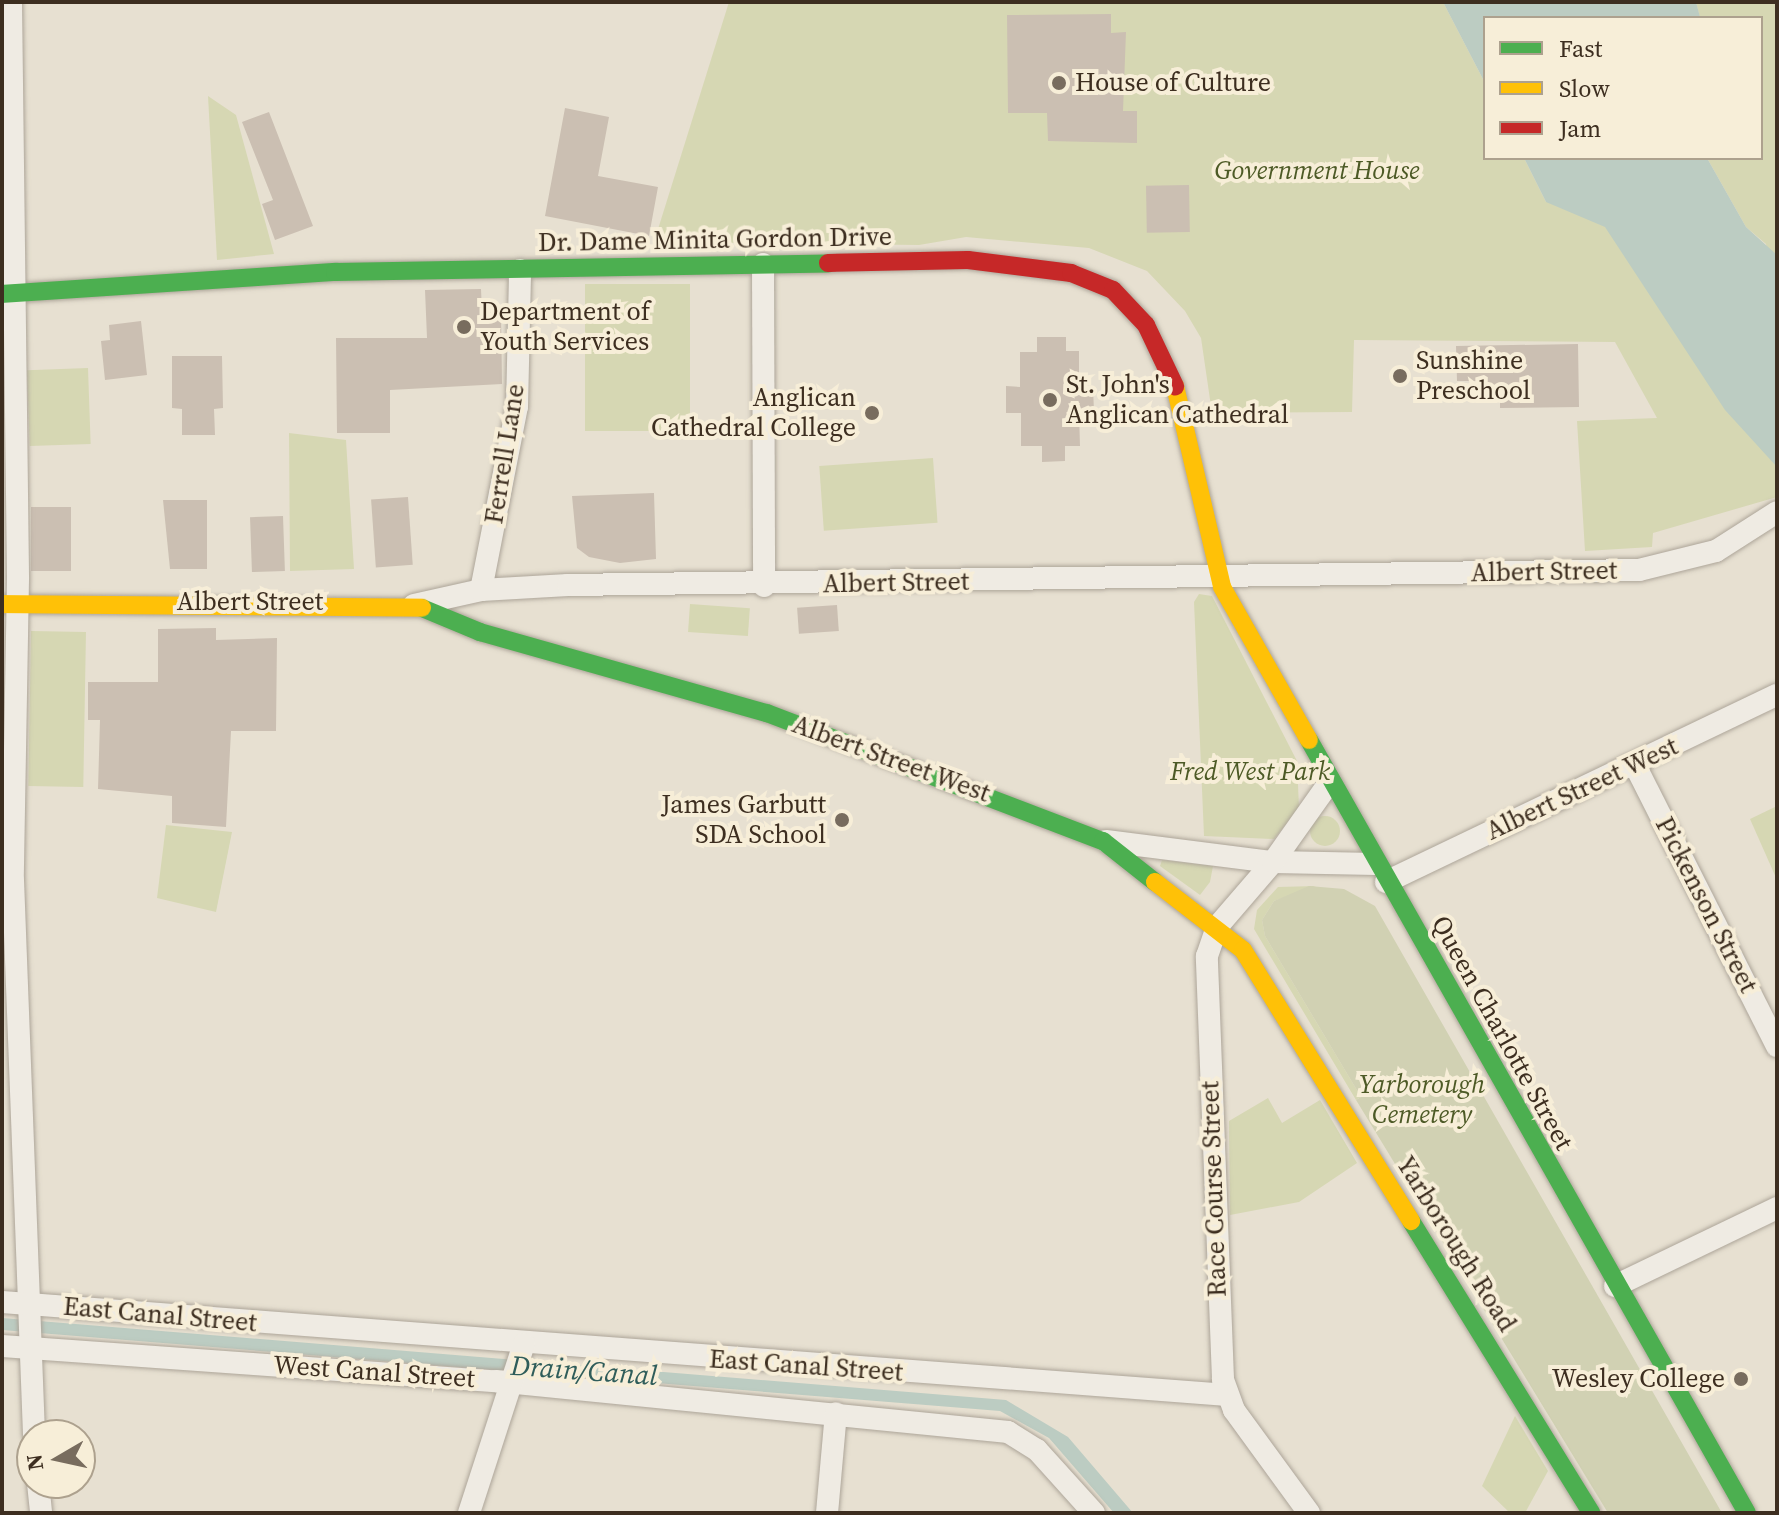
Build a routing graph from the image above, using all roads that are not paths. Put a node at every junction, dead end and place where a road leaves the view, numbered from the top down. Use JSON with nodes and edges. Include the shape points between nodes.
{"nodes":[{"id":1,"x":11,"y":2,"type":"edge"},
{"id":2,"x":763,"y":264,"type":"junction"},
{"id":3,"x":520,"y":270,"type":"junction"},
{"id":4,"x":8,"y":294,"type":"edge"},
{"id":5,"x":1777,"y":512,"type":"edge"},
{"id":6,"x":1217,"y":576,"type":"junction"},
{"id":7,"x":764,"y":586,"type":"junction"},
{"id":8,"x":481,"y":590,"type":"junction"},
{"id":9,"x":10,"y":604,"type":"edge"},
{"id":10,"x":414,"y":605,"type":"junction"},
{"id":11,"x":1777,"y":695,"type":"edge"},
{"id":12,"x":1635,"y":765,"type":"junction"},
{"id":13,"x":1329,"y":783,"type":"junction"},
{"id":14,"x":1103,"y":841,"type":"junction"},
{"id":15,"x":1273,"y":862,"type":"junction"},
{"id":16,"x":1381,"y":873,"type":"junction"},
{"id":17,"x":1217,"y":927,"type":"junction"},
{"id":18,"x":1777,"y":1046,"type":"edge"},
{"id":19,"x":1777,"y":1208,"type":"edge"},
{"id":20,"x":1615,"y":1286,"type":"junction"},
{"id":21,"x":2,"y":1302,"type":"edge"},
{"id":22,"x":27,"y":1326,"type":"junction"},
{"id":23,"x":2,"y":1346,"type":"edge"},
{"id":24,"x":519,"y":1363,"type":"junction"},
{"id":25,"x":1227,"y":1395,"type":"junction"},
{"id":26,"x":836,"y":1413,"type":"junction"},
{"id":27,"x":33,"y":1419,"type":"edge"},
{"id":28,"x":469,"y":1513,"type":"edge"},
{"id":29,"x":827,"y":1513,"type":"edge"},
{"id":30,"x":1094,"y":1513,"type":"edge"},
{"id":31,"x":1309,"y":1513,"type":"edge"},
{"id":32,"x":1591,"y":1513,"type":"edge"},
{"id":33,"x":1747,"y":1513,"type":"edge"}],
"edges":[{"from":1,"to":4,"type":"street"},
{"from":2,"to":3,"type":"main road","name":"Dr. Dame Minita Gordon Drive"},
{"from":2,"to":6,"type":"main road","name":"Dr. Dame Minita Gordon Drive","via":[[998,261],[1071,273],[1113,290],[1146,325],[1174,380]]},
{"from":2,"to":7,"type":"street"},
{"from":3,"to":4,"type":"main road","name":"Dr. Dame Minita Gordon Drive","via":[[335,272]]},
{"from":3,"to":8,"type":"street","name":"Ferrell Lane","via":[[517,407]]},
{"from":4,"to":9,"type":"street"},
{"from":5,"to":6,"type":"street","name":"Albert Street","via":[[1716,551],[1664,568]]},
{"from":6,"to":7,"type":"street","name":"Albert Street"},
{"from":6,"to":13,"type":"main road","name":"Queen Charlotte Street"},
{"from":7,"to":8,"type":"street","name":"Albert Street"},
{"from":8,"to":10,"type":"street","name":"Albert Street"},
{"from":9,"to":10,"type":"main road","name":"Albert Street"},
{"from":9,"to":22,"type":"street"},
{"from":10,"to":14,"type":"main road","name":"Albert Street West","via":[[480,632],[767,713]]},
{"from":11,"to":12,"type":"street","name":"Albert Street West"},
{"from":12,"to":16,"type":"street","name":"Albert Street West"},
{"from":12,"to":18,"type":"street","name":"Pickenson Street"},
{"from":13,"to":15,"type":"street","name":"Race Course Street"},
{"from":13,"to":16,"type":"main road","name":"Queen Charlotte Street"},
{"from":14,"to":15,"type":"street","name":"Albert Street West"},
{"from":14,"to":17,"type":"main road","name":"Yarborough Road"},
{"from":15,"to":16,"type":"street","name":"Albert Street West"},
{"from":15,"to":17,"type":"street","name":"Race Course Street"},
{"from":16,"to":20,"type":"main road","name":"Queen Charlotte Street"},
{"from":17,"to":25,"type":"street","name":"Race Course Street","via":[[1207,956],[1207,995],[1212,1197]]},
{"from":17,"to":32,"type":"main road","name":"Yarborough Road","via":[[1253,965]]},
{"from":19,"to":20,"type":"street"},
{"from":20,"to":33,"type":"main road","name":"Queen Charlotte Street"},
{"from":21,"to":22,"type":"street","name":"East Canal Street"},
{"from":22,"to":23,"type":"street","name":"West Canal Street"},
{"from":22,"to":24,"type":"street","name":"East Canal Street"},
{"from":22,"to":24,"type":"street","name":"West Canal Street"},
{"from":22,"to":27,"type":"street"},
{"from":24,"to":25,"type":"street","name":"East Canal Street"},
{"from":24,"to":26,"type":"street","name":"West Canal Street"},
{"from":24,"to":28,"type":"street"},
{"from":25,"to":31,"type":"street"},
{"from":26,"to":29,"type":"street"},
{"from":26,"to":30,"type":"street","name":"West Canal Street","via":[[1008,1432],[1037,1450]]}]}
